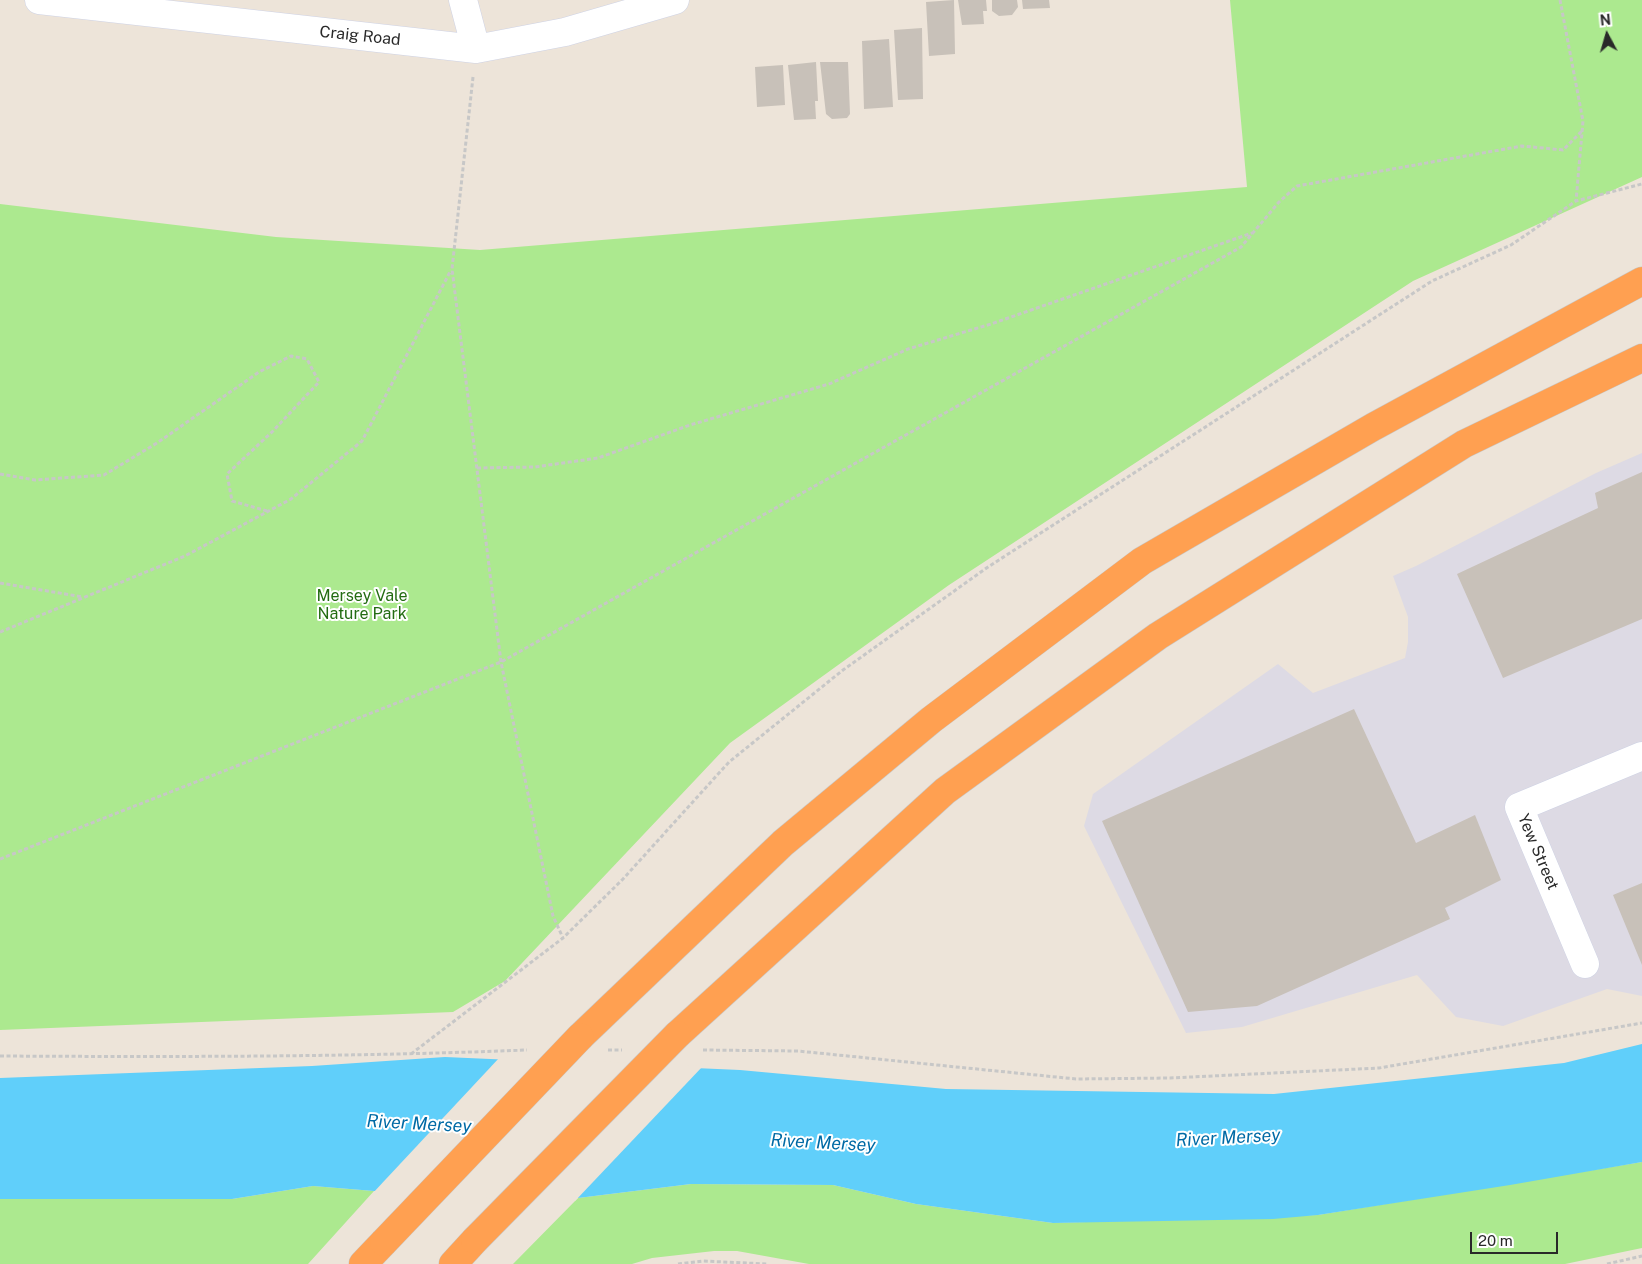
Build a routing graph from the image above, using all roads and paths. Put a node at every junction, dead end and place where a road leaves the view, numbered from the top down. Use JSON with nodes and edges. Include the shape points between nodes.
{"nodes":[{"id":1,"x":39,"y":0,"type":"edge"},
{"id":2,"x":462,"y":0,"type":"edge"},
{"id":3,"x":675,"y":0,"type":"edge"},
{"id":4,"x":1560,"y":0,"type":"edge"},
{"id":5,"x":71,"y":2,"type":"edge"},
{"id":6,"x":476,"y":49,"type":"junction"},
{"id":7,"x":1582,"y":131,"type":"junction"},
{"id":8,"x":1642,"y":184,"type":"edge"},
{"id":9,"x":1576,"y":201,"type":"junction"},
{"id":10,"x":1253,"y":233,"type":"junction"},
{"id":11,"x":452,"y":269,"type":"junction"},
{"id":12,"x":1642,"y":281,"type":"edge"},
{"id":13,"x":1642,"y":358,"type":"edge"},
{"id":14,"x":477,"y":468,"type":"junction"},
{"id":15,"x":0,"y":474,"type":"edge"},
{"id":16,"x":268,"y":511,"type":"junction"},
{"id":17,"x":0,"y":583,"type":"edge"},
{"id":18,"x":84,"y":598,"type":"junction"},
{"id":19,"x":0,"y":632,"type":"edge"},
{"id":20,"x":501,"y":662,"type":"junction"},
{"id":21,"x":1642,"y":756,"type":"edge"},
{"id":22,"x":0,"y":859,"type":"edge"},
{"id":23,"x":563,"y":938,"type":"junction"},
{"id":24,"x":1584,"y":964,"type":"dead end"},
{"id":25,"x":1642,"y":1022,"type":"edge"},
{"id":26,"x":536,"y":1050,"type":"dead end"},
{"id":27,"x":604,"y":1050,"type":"dead end"},
{"id":28,"x":624,"y":1050,"type":"dead end"},
{"id":29,"x":701,"y":1050,"type":"dead end"},
{"id":30,"x":411,"y":1055,"type":"junction"},
{"id":31,"x":0,"y":1056,"type":"edge"},
{"id":32,"x":1642,"y":1256,"type":"edge"},
{"id":33,"x":363,"y":1264,"type":"edge"},
{"id":34,"x":453,"y":1264,"type":"edge"},
{"id":35,"x":678,"y":1264,"type":"edge"},
{"id":36,"x":767,"y":1264,"type":"edge"},
{"id":37,"x":1607,"y":1264,"type":"edge"}],
"edges":[{"from":1,"to":5,"type":"street","name":"Craig Road"},
{"from":2,"to":6,"type":"street"},
{"from":3,"to":6,"type":"street","name":"Craig Road","via":[[565,32]]},
{"from":4,"to":7,"type":"path","via":[[1583,121]]},
{"from":5,"to":6,"type":"street","name":"Craig Road"},
{"from":6,"to":11,"type":"path"},
{"from":7,"to":9,"type":"path"},
{"from":7,"to":10,"type":"path","via":[[1564,150],[1522,146],[1297,186]]},
{"from":8,"to":9,"type":"path"},
{"from":9,"to":23,"type":"path","via":[[1511,244],[1432,281],[988,568],[843,670],[729,762],[623,879]]},
{"from":10,"to":14,"type":"path","via":[[991,324],[908,349],[830,384],[690,424],[598,458],[535,467]]},
{"from":10,"to":20,"type":"path","via":[[1241,247]]},
{"from":11,"to":14,"type":"path"},
{"from":11,"to":16,"type":"path","via":[[362,441],[291,499]]},
{"from":12,"to":33,"type":"highway","bridge":true,"via":[[1373,427],[1142,561],[931,720],[783,843],[580,1036]]},
{"from":13,"to":34,"type":"highway","bridge":true,"via":[[1464,444],[1158,636],[945,791],[677,1035]]},
{"from":14,"to":20,"type":"path"},
{"from":15,"to":16,"type":"path","via":[[35,480],[104,475],[157,444],[258,372],[291,356],[307,359],[319,382],[227,474],[232,501]]},
{"from":16,"to":18,"type":"path","via":[[184,556]]},
{"from":17,"to":18,"type":"path"},
{"from":18,"to":19,"type":"path"},
{"from":20,"to":22,"type":"path"},
{"from":20,"to":23,"type":"path","via":[[553,916]]},
{"from":21,"to":24,"type":"street","name":"Yew Street","via":[[1519,807]]},
{"from":23,"to":30,"type":"path"},
{"from":25,"to":29,"type":"path","via":[[1379,1068],[1170,1078],[1076,1080],[798,1051]]},
{"from":26,"to":30,"type":"path"},
{"from":27,"to":28,"type":"path"},
{"from":30,"to":31,"type":"path"},
{"from":32,"to":37,"type":"path"},
{"from":35,"to":36,"type":"path","via":[[703,1261]]}]}
